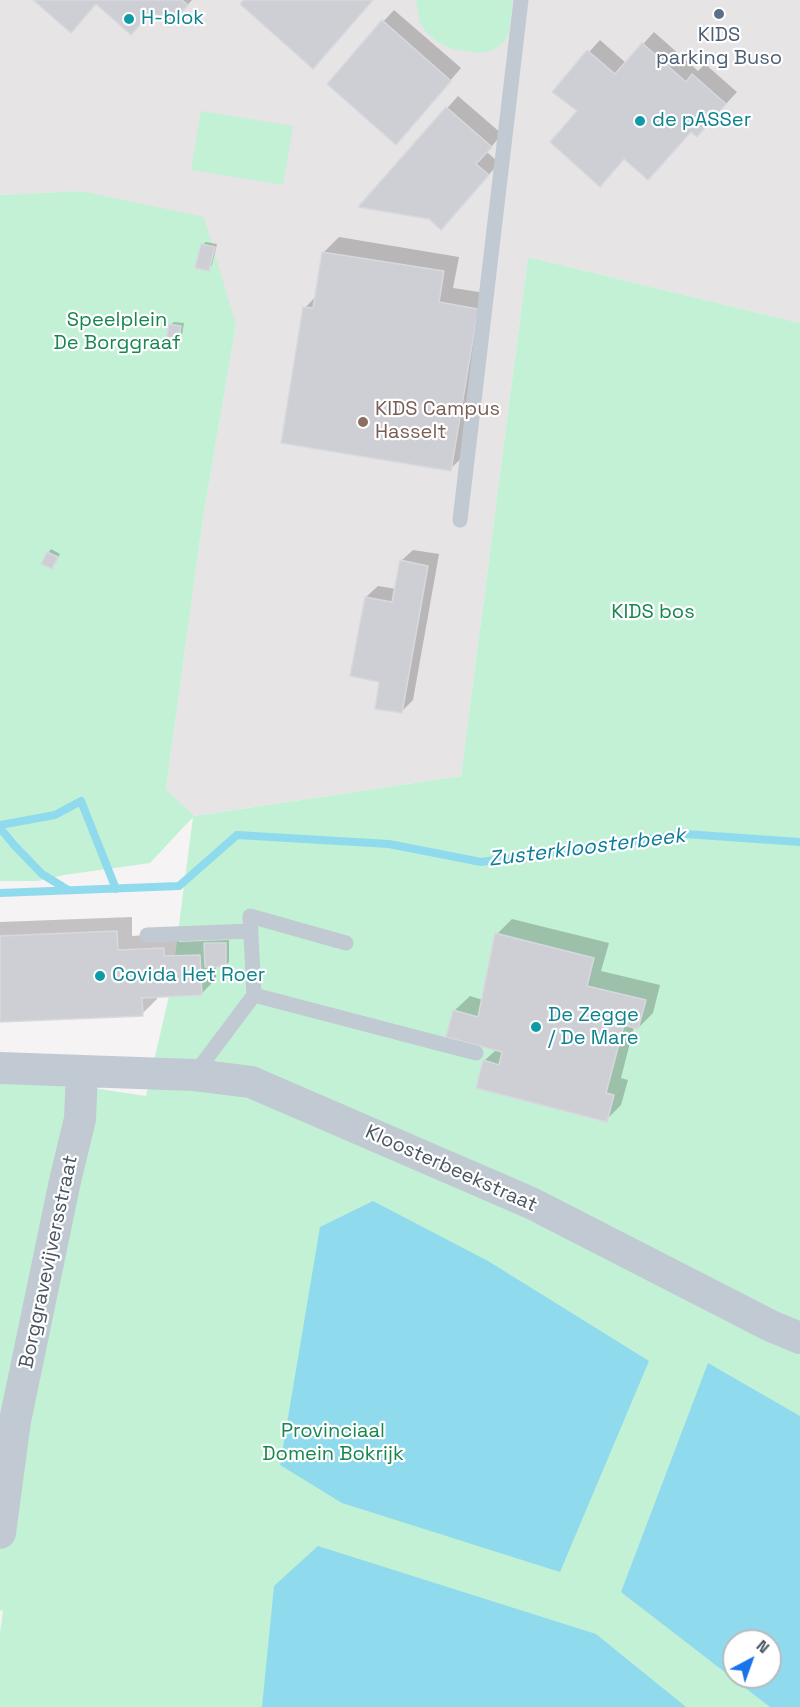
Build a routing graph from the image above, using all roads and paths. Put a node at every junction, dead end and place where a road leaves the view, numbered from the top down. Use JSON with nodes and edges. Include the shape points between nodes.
{"nodes":[{"id":1,"x":521,"y":0,"type":"edge"},
{"id":2,"x":460,"y":520,"type":"dead end"},
{"id":3,"x":251,"y":931,"type":"junction"},
{"id":4,"x":147,"y":935,"type":"dead end"},
{"id":5,"x":346,"y":943,"type":"dead end"},
{"id":6,"x":255,"y":995,"type":"junction"},
{"id":7,"x":476,"y":1053,"type":"dead end"},
{"id":8,"x":0,"y":1068,"type":"edge"},
{"id":9,"x":82,"y":1071,"type":"junction"},
{"id":10,"x":194,"y":1075,"type":"junction"},
{"id":11,"x":800,"y":1338,"type":"edge"},
{"id":12,"x":8,"y":1421,"type":"edge"},
{"id":13,"x":0,"y":1533,"type":"edge"}],
"edges":[{"from":1,"to":2,"type":"lane"},
{"from":3,"to":4,"type":"lane"},
{"from":3,"to":5,"type":"lane","via":[[250,916]]},
{"from":3,"to":6,"type":"lane"},
{"from":6,"to":7,"type":"lane"},
{"from":6,"to":10,"type":"lane"},
{"from":8,"to":9,"type":"street"},
{"from":9,"to":10,"type":"street","name":"Kloosterbeekstraat"},
{"from":9,"to":12,"type":"street","name":"Borggravevijversstraat","via":[[80,1119]]},
{"from":10,"to":11,"type":"street","name":"Kloosterbeekstraat","via":[[251,1082],[520,1198]]},
{"from":12,"to":13,"type":"street","name":"Borggravevijversstraat"}]}
